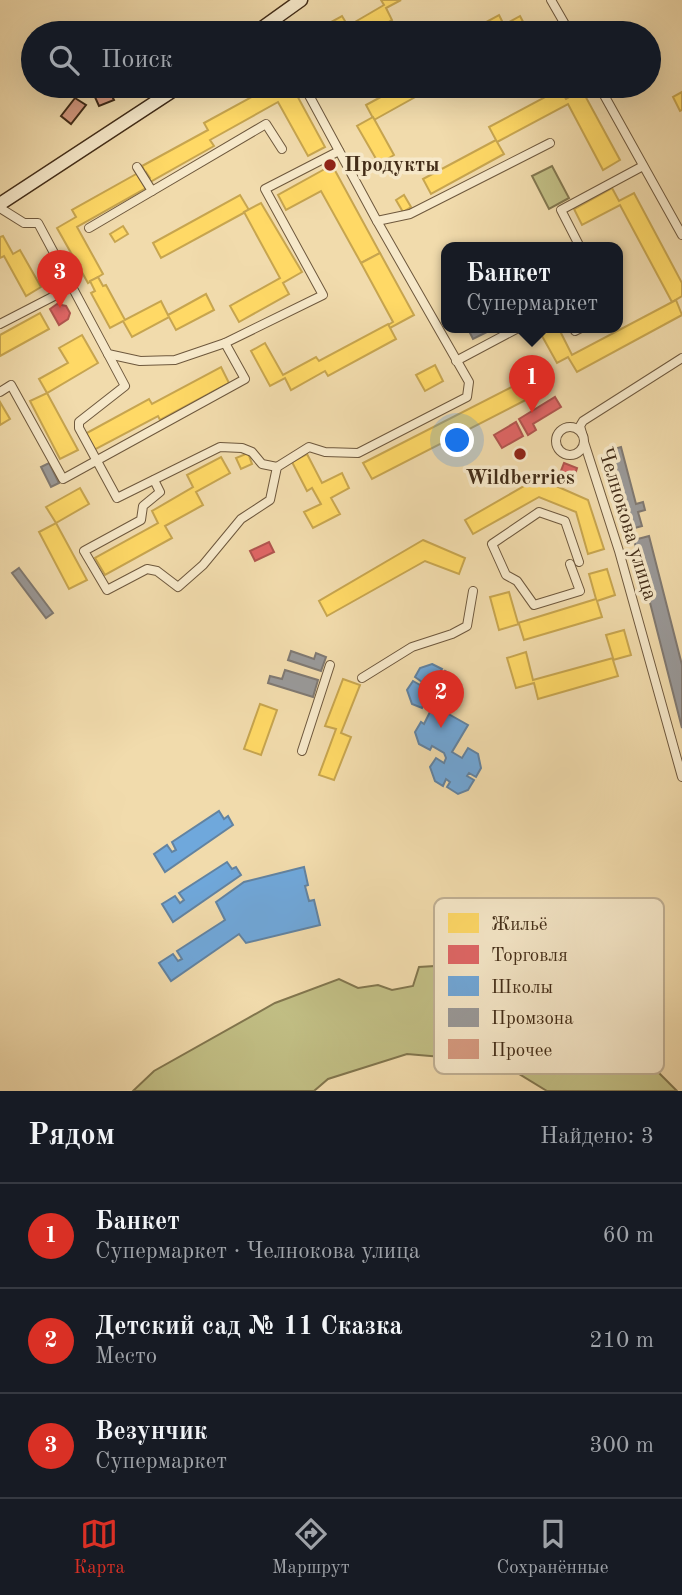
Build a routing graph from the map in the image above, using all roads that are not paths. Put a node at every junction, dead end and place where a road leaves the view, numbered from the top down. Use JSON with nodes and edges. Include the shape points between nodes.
{"nodes":[{"id":1,"x":300,"y":0,"type":"edge"},
{"id":2,"x":551,"y":0,"type":"edge"},
{"id":3,"x":280,"y":21,"type":"edge"},
{"id":4,"x":563,"y":21,"type":"edge"},
{"id":5,"x":162,"y":98,"type":"edge"},
{"id":6,"x":310,"y":98,"type":"edge"},
{"id":7,"x":606,"y":98,"type":"edge"},
{"id":8,"x":550,"y":143,"type":"dead end"},
{"id":9,"x":282,"y":149,"type":"dead end"},
{"id":10,"x":339,"y":151,"type":"junction"},
{"id":11,"x":643,"y":166,"type":"junction"},
{"id":12,"x":136,"y":167,"type":"dead end"},
{"id":13,"x":152,"y":191,"type":"junction"},
{"id":14,"x":0,"y":206,"type":"edge"},
{"id":15,"x":377,"y":221,"type":"junction"},
{"id":16,"x":89,"y":229,"type":"dead end"},
{"id":17,"x":682,"y":235,"type":"edge"},
{"id":18,"x":577,"y":242,"type":"edge"},
{"id":19,"x":60,"y":293,"type":"dead end"},
{"id":20,"x":0,"y":324,"type":"edge"},
{"id":21,"x":509,"y":333,"type":"edge"},
{"id":22,"x":225,"y":343,"type":"junction"},
{"id":23,"x":108,"y":354,"type":"junction"},
{"id":24,"x":682,"y":358,"type":"edge"},
{"id":25,"x":456,"y":361,"type":"junction"},
{"id":26,"x":0,"y":392,"type":"edge"},
{"id":27,"x":582,"y":433,"type":"junction"},
{"id":28,"x":584,"y":442,"type":"junction"},
{"id":29,"x":96,"y":461,"type":"junction"},
{"id":30,"x":277,"y":467,"type":"junction"},
{"id":31,"x":154,"y":480,"type":"junction"},
{"id":32,"x":575,"y":563,"type":"joint"},
{"id":33,"x":473,"y":591,"type":"dead end"},
{"id":34,"x":330,"y":665,"type":"dead end"},
{"id":35,"x":362,"y":678,"type":"dead end"},
{"id":36,"x":302,"y":751,"type":"dead end"},
{"id":37,"x":682,"y":776,"type":"edge"}],
"edges":[{"from":1,"to":3,"type":"main road"},
{"from":2,"to":4,"type":"street"},
{"from":5,"to":14,"type":"main road"},
{"from":6,"to":10,"type":"street"},
{"from":7,"to":11,"type":"street"},
{"from":8,"to":15,"type":"street","via":[[410,214]]},
{"from":9,"to":13,"type":"street","via":[[266,124]]},
{"from":10,"to":15,"type":"street"},
{"from":10,"to":22,"type":"street","via":[[265,189],[323,295]]},
{"from":11,"to":17,"type":"street"},
{"from":11,"to":18,"type":"street","via":[[561,210]]},
{"from":12,"to":13,"type":"street"},
{"from":13,"to":16,"type":"street"},
{"from":14,"to":23,"type":"street","via":[[24,223],[38,223]]},
{"from":15,"to":25,"type":"street"},
{"from":19,"to":20,"type":"street"},
{"from":21,"to":25,"type":"street"},
{"from":22,"to":23,"type":"street","via":[[174,360],[140,361]]},
{"from":22,"to":29,"type":"street","via":[[245,379]]},
{"from":23,"to":29,"type":"street","via":[[125,386],[79,422]]},
{"from":24,"to":27,"type":"street","via":[[583,421]]},
{"from":25,"to":30,"type":"street","via":[[469,382],[467,397],[358,453],[309,447]]},
{"from":26,"to":29,"type":"street","via":[[12,385],[63,479]]},
{"from":27,"to":28,"type":"street"},
{"from":27,"to":28,"type":"street","via":[[565,427],[555,442],[559,451],[568,455],[577,453]]},
{"from":28,"to":37,"type":"street","name":"Челнокова улица"},
{"from":29,"to":31,"type":"street","via":[[117,498]]},
{"from":30,"to":31,"type":"street","via":[[262,464],[242,448],[220,447]]},
{"from":30,"to":31,"type":"street","via":[[270,500],[242,519],[178,587],[147,569],[107,590],[84,551],[141,520],[143,506],[160,492]]},
{"from":32,"to":32,"type":"street","via":[[565,521],[539,512],[492,544],[506,575],[517,581],[534,605],[580,591]]},
{"from":33,"to":35,"type":"street","via":[[467,626],[412,647]]},
{"from":34,"to":36,"type":"street"}]}
